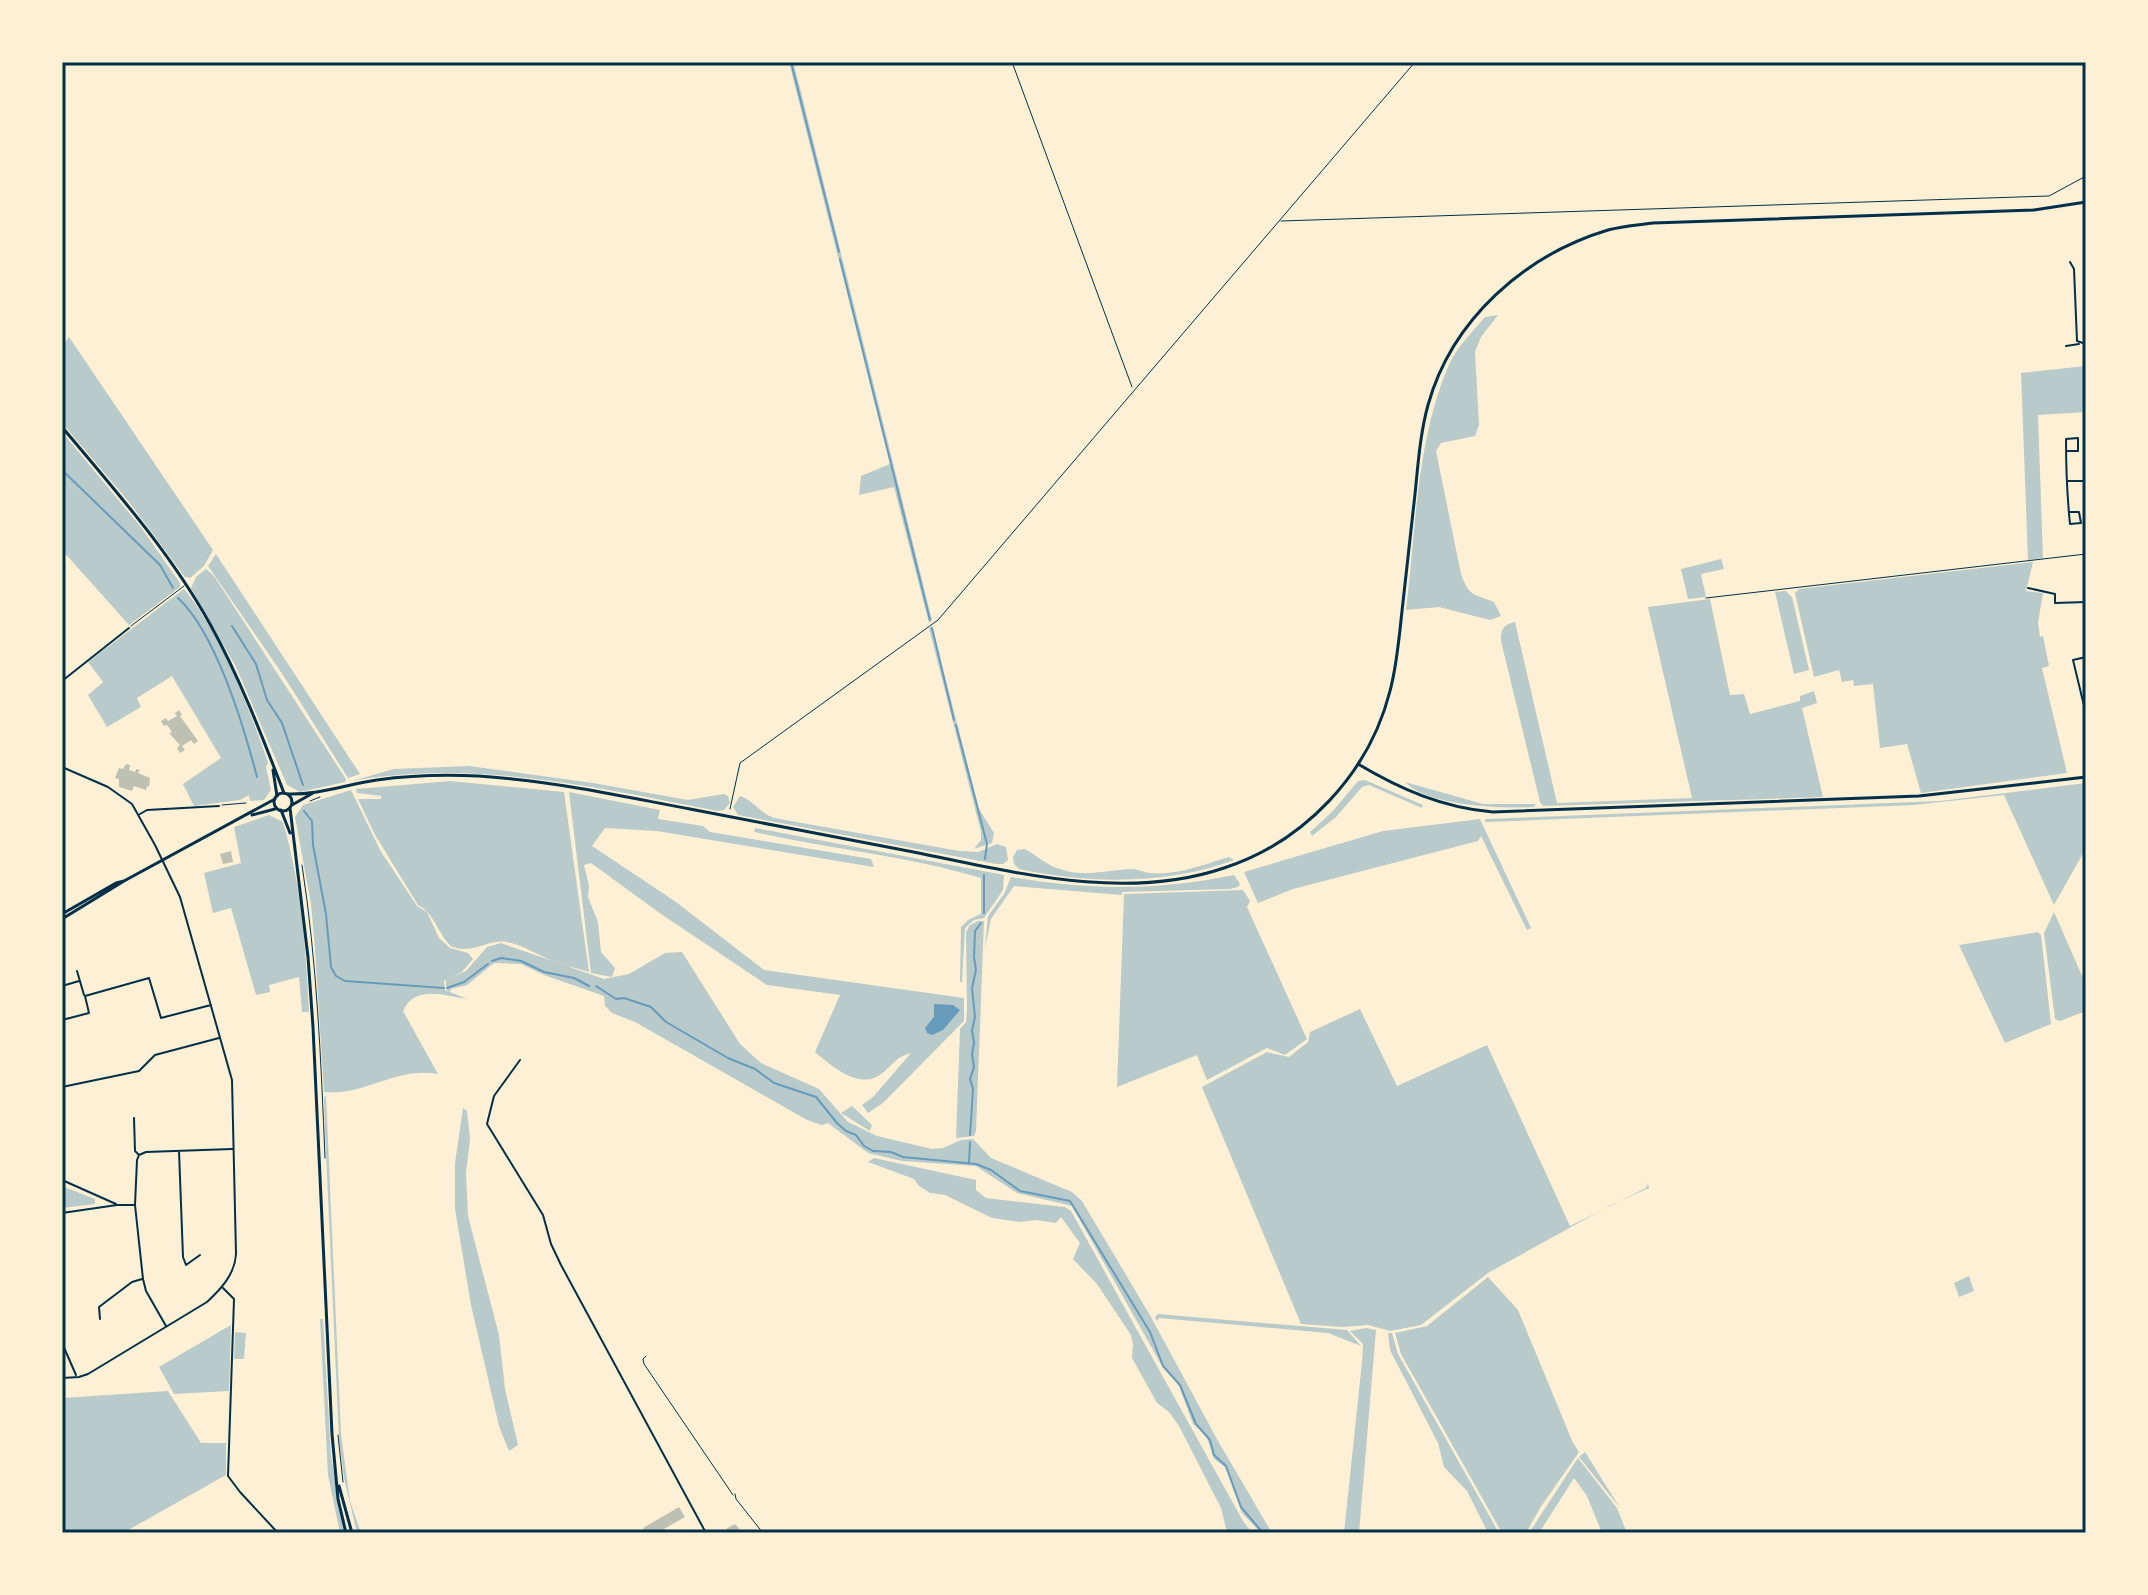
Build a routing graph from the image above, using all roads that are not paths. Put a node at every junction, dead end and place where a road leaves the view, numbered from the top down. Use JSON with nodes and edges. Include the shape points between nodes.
{"nodes":[{"id":1,"x":2086,"y":202,"type":"edge"},
{"id":2,"x":2070,"y":262,"type":"dead end"},
{"id":3,"x":2080,"y":344,"type":"junction"},
{"id":4,"x":2086,"y":344,"type":"edge"},
{"id":5,"x":2066,"y":346,"type":"dead end"},
{"id":6,"x":62,"y":427,"type":"edge"},
{"id":7,"x":2066,"y":451,"type":"dead end"},
{"id":8,"x":2066,"y":481,"type":"junction"},
{"id":9,"x":2086,"y":481,"type":"edge"},
{"id":10,"x":2069,"y":512,"type":"dead end"},
{"id":11,"x":2086,"y":554,"type":"edge"},
{"id":12,"x":186,"y":585,"type":"junction"},
{"id":13,"x":2028,"y":588,"type":"dead end"},
{"id":14,"x":1706,"y":598,"type":"dead end"},
{"id":15,"x":2086,"y":602,"type":"edge"},
{"id":16,"x":129,"y":628,"type":"joint"},
{"id":17,"x":2086,"y":657,"type":"edge"},
{"id":18,"x":62,"y":681,"type":"edge"},
{"id":19,"x":2086,"y":691,"type":"edge"},
{"id":20,"x":2081,"y":692,"type":"junction"},
{"id":21,"x":2086,"y":714,"type":"edge"},
{"id":22,"x":271,"y":763,"type":"junction"},
{"id":23,"x":1358,"y":764,"type":"junction"},
{"id":24,"x":62,"y":767,"type":"edge"},
{"id":25,"x":2086,"y":777,"type":"edge"},
{"id":26,"x":314,"y":792,"type":"junction"},
{"id":27,"x":286,"y":794,"type":"junction"},
{"id":28,"x":276,"y":798,"type":"junction"},
{"id":29,"x":246,"y":803,"type":"dead end"},
{"id":30,"x":219,"y":806,"type":"joint"},
{"id":31,"x":291,"y":806,"type":"junction"},
{"id":32,"x":279,"y":810,"type":"junction"},
{"id":33,"x":138,"y":814,"type":"junction"},
{"id":34,"x":244,"y":817,"type":"junction"},
{"id":35,"x":292,"y":837,"type":"junction"},
{"id":36,"x":163,"y":860,"type":"junction"},
{"id":37,"x":62,"y":916,"type":"edge"},
{"id":38,"x":77,"y":971,"type":"dead end"},
{"id":39,"x":80,"y":981,"type":"junction"},
{"id":40,"x":62,"y":986,"type":"edge"},
{"id":41,"x":85,"y":996,"type":"junction"},
{"id":42,"x":212,"y":1005,"type":"junction"},
{"id":43,"x":89,"y":1013,"type":"junction"},
{"id":44,"x":91,"y":1019,"type":"dead end"},
{"id":45,"x":62,"y":1020,"type":"edge"},
{"id":46,"x":221,"y":1038,"type":"junction"},
{"id":47,"x":520,"y":1060,"type":"dead end"},
{"id":48,"x":62,"y":1087,"type":"edge"},
{"id":49,"x":134,"y":1118,"type":"dead end"},
{"id":50,"x":233,"y":1149,"type":"junction"},
{"id":51,"x":179,"y":1151,"type":"junction"},
{"id":52,"x":139,"y":1155,"type":"junction"},
{"id":53,"x":62,"y":1180,"type":"edge"},
{"id":54,"x":117,"y":1205,"type":"junction"},
{"id":55,"x":135,"y":1205,"type":"junction"},
{"id":56,"x":62,"y":1213,"type":"edge"},
{"id":57,"x":200,"y":1255,"type":"dead end"},
{"id":58,"x":143,"y":1279,"type":"junction"},
{"id":59,"x":222,"y":1287,"type":"junction"},
{"id":60,"x":100,"y":1319,"type":"dead end"},
{"id":61,"x":166,"y":1327,"type":"junction"},
{"id":62,"x":62,"y":1343,"type":"edge"},
{"id":63,"x":646,"y":1356,"type":"dead end"},
{"id":64,"x":77,"y":1377,"type":"junction"},
{"id":65,"x":62,"y":1378,"type":"edge"},
{"id":66,"x":278,"y":1533,"type":"edge"},
{"id":67,"x":349,"y":1533,"type":"edge"},
{"id":68,"x":706,"y":1533,"type":"edge"},
{"id":69,"x":763,"y":1533,"type":"edge"}],
"edges":[{"from":1,"to":23,"type":"main road","via":[[2034,210],[1653,223],[1574,242],[1516,277],[1460,336],[1428,404],[1390,693]]},
{"from":2,"to":3,"type":"street"},
{"from":3,"to":4,"type":"street"},
{"from":3,"to":5,"type":"street"},
{"from":6,"to":12,"type":"main road"},
{"from":7,"to":8,"type":"street"},
{"from":8,"to":9,"type":"street"},
{"from":8,"to":10,"type":"street"},
{"from":11,"to":14,"type":"lane"},
{"from":12,"to":16,"type":"lane"},
{"from":12,"to":22,"type":"main road","via":[[238,680]]},
{"from":13,"to":15,"type":"street","via":[[2055,594],[2055,603]]},
{"from":16,"to":18,"type":"street"},
{"from":17,"to":20,"type":"street","via":[[2073,660]]},
{"from":19,"to":20,"type":"street"},
{"from":20,"to":21,"type":"street"},
{"from":22,"to":27,"type":"main road"},
{"from":22,"to":28,"type":"main road"},
{"from":23,"to":25,"type":"main road","via":[[1411,792],[1493,812],[1919,796]]},
{"from":23,"to":26,"type":"main road","via":[[1326,805],[1259,854],[1222,869],[1111,883],[1009,870],[566,786],[462,775],[385,779]]},
{"from":24,"to":33,"type":"street","via":[[122,796]]},
{"from":26,"to":27,"type":"main road"},
{"from":26,"to":31,"type":"main road"},
{"from":27,"to":28,"type":"main road"},
{"from":27,"to":31,"type":"main road"},
{"from":28,"to":32,"type":"main road"},
{"from":28,"to":34,"type":"main road"},
{"from":29,"to":30,"type":"lane"},
{"from":30,"to":33,"type":"street"},
{"from":31,"to":32,"type":"main road"},
{"from":31,"to":35,"type":"main road"},
{"from":32,"to":34,"type":"main road"},
{"from":32,"to":35,"type":"main road"},
{"from":33,"to":36,"type":"street"},
{"from":34,"to":36,"type":"main road"},
{"from":35,"to":67,"type":"main road","via":[[313,1027],[337,1478]]},
{"from":36,"to":37,"type":"main road"},
{"from":36,"to":42,"type":"street","via":[[187,915]]},
{"from":38,"to":39,"type":"street"},
{"from":39,"to":40,"type":"street"},
{"from":39,"to":41,"type":"street"},
{"from":41,"to":42,"type":"street","via":[[149,978],[161,1018]]},
{"from":41,"to":43,"type":"street"},
{"from":42,"to":46,"type":"street"},
{"from":43,"to":44,"type":"street"},
{"from":43,"to":45,"type":"street"},
{"from":46,"to":48,"type":"street","via":[[155,1055],[139,1071]]},
{"from":46,"to":50,"type":"street","via":[[233,1093]]},
{"from":47,"to":68,"type":"street","via":[[494,1096],[487,1124],[543,1215],[561,1265]]},
{"from":49,"to":52,"type":"street"},
{"from":50,"to":51,"type":"street"},
{"from":50,"to":59,"type":"street","via":[[236,1259]]},
{"from":51,"to":52,"type":"street"},
{"from":51,"to":57,"type":"street","via":[[186,1265]]},
{"from":52,"to":55,"type":"street"},
{"from":53,"to":54,"type":"street"},
{"from":54,"to":55,"type":"street"},
{"from":54,"to":56,"type":"street"},
{"from":55,"to":58,"type":"street"},
{"from":58,"to":60,"type":"street","via":[[99,1307]]},
{"from":58,"to":61,"type":"street"},
{"from":59,"to":61,"type":"street"},
{"from":59,"to":66,"type":"street","via":[[234,1299],[228,1476]]},
{"from":61,"to":64,"type":"street"},
{"from":62,"to":64,"type":"street"},
{"from":63,"to":69,"type":"lane","via":[[644,1364]]},
{"from":64,"to":65,"type":"street"}]}
